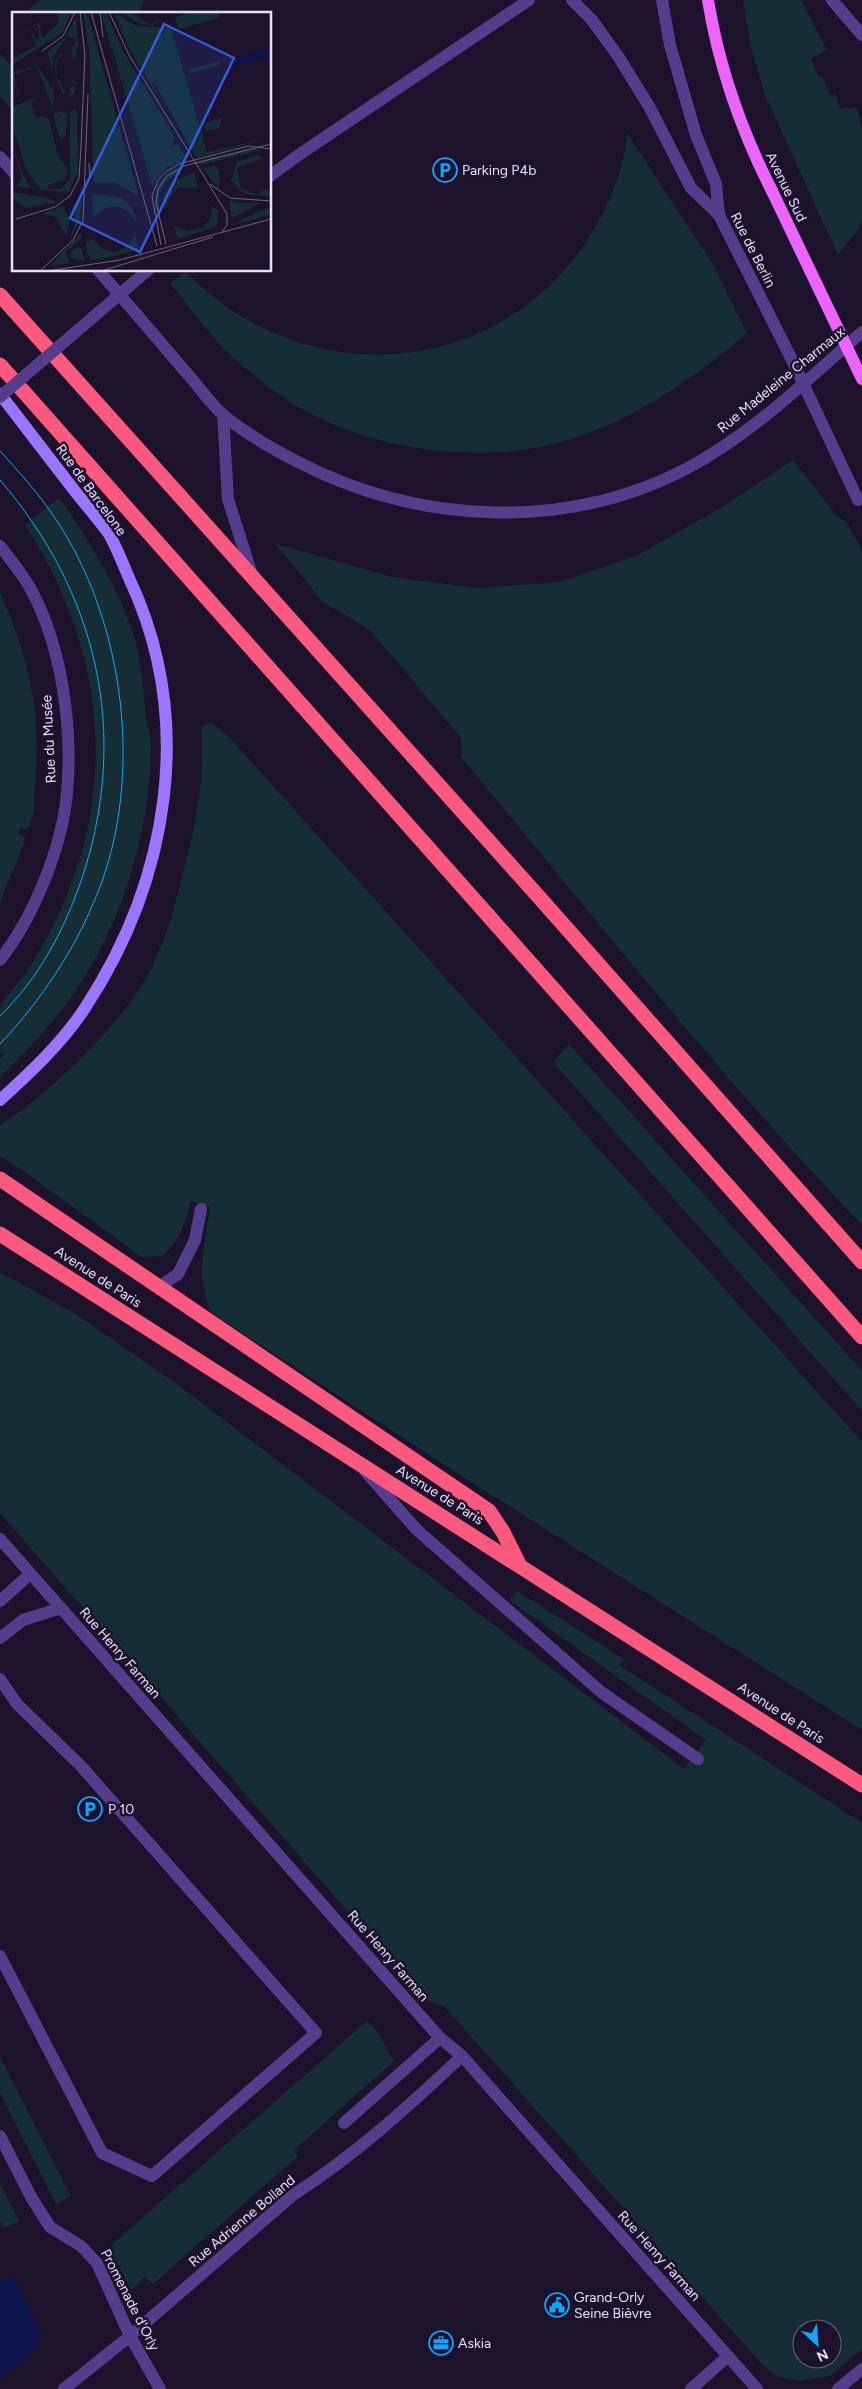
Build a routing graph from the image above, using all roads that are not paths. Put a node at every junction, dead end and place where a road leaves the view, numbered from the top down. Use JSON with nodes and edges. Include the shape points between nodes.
{"nodes":[{"id":1,"x":529,"y":0,"type":"edge"},
{"id":2,"x":572,"y":0,"type":"edge"},
{"id":3,"x":662,"y":0,"type":"edge"},
{"id":4,"x":708,"y":0,"type":"edge"},
{"id":5,"x":832,"y":0,"type":"edge"},
{"id":6,"x":862,"y":35,"type":"edge"},
{"id":7,"x":0,"y":157,"type":"edge"},
{"id":8,"x":12,"y":171,"type":"edge"},
{"id":9,"x":271,"y":175,"type":"edge"},
{"id":10,"x":719,"y":214,"type":"junction"},
{"id":11,"x":99,"y":271,"type":"edge"},
{"id":12,"x":147,"y":271,"type":"edge"},
{"id":13,"x":0,"y":295,"type":"edge"},
{"id":14,"x":862,"y":332,"type":"edge"},
{"id":15,"x":0,"y":365,"type":"edge"},
{"id":16,"x":862,"y":379,"type":"edge"},
{"id":17,"x":0,"y":395,"type":"edge"},
{"id":18,"x":222,"y":414,"type":"junction"},
{"id":19,"x":860,"y":504,"type":"edge"},
{"id":20,"x":0,"y":546,"type":"edge"},
{"id":21,"x":254,"y":580,"type":"junction"},
{"id":22,"x":0,"y":960,"type":"edge"},
{"id":23,"x":0,"y":1100,"type":"edge"},
{"id":24,"x":0,"y":1179,"type":"edge"},
{"id":25,"x":201,"y":1209,"type":"dead end"},
{"id":26,"x":0,"y":1234,"type":"edge"},
{"id":27,"x":862,"y":1262,"type":"edge"},
{"id":28,"x":158,"y":1287,"type":"junction"},
{"id":29,"x":862,"y":1336,"type":"edge"},
{"id":30,"x":357,"y":1461,"type":"junction"},
{"id":31,"x":0,"y":1540,"type":"edge"},
{"id":32,"x":519,"y":1564,"type":"junction"},
{"id":33,"x":30,"y":1574,"type":"junction"},
{"id":34,"x":0,"y":1601,"type":"edge"},
{"id":35,"x":61,"y":1608,"type":"junction"},
{"id":36,"x":0,"y":1638,"type":"edge"},
{"id":37,"x":0,"y":1680,"type":"edge"},
{"id":38,"x":698,"y":1759,"type":"dead end"},
{"id":39,"x":862,"y":1785,"type":"edge"},
{"id":40,"x":0,"y":1956,"type":"edge"},
{"id":41,"x":440,"y":2038,"type":"junction"},
{"id":42,"x":462,"y":2056,"type":"junction"},
{"id":43,"x":344,"y":2123,"type":"dead end"},
{"id":44,"x":0,"y":2136,"type":"edge"},
{"id":45,"x":130,"y":2336,"type":"junction"},
{"id":46,"x":728,"y":2356,"type":"junction"},
{"id":47,"x":862,"y":2369,"type":"edge"},
{"id":48,"x":79,"y":2384,"type":"edge"},
{"id":49,"x":64,"y":2389,"type":"edge"},
{"id":50,"x":160,"y":2389,"type":"edge"},
{"id":51,"x":691,"y":2389,"type":"edge"},
{"id":52,"x":757,"y":2389,"type":"edge"},
{"id":53,"x":838,"y":2389,"type":"edge"}],
"edges":[{"from":1,"to":9,"type":"street"},
{"from":2,"to":10,"type":"street","via":[[592,20],[650,108],[691,188]]},
{"from":3,"to":10,"type":"street","name":"Rue de Berlin","via":[[670,45],[696,135],[716,184]]},
{"from":4,"to":16,"type":"main road","name":"Avenue Sud","bridge":true,"via":[[729,91],[751,149]]},
{"from":5,"to":6,"type":"street"},
{"from":7,"to":8,"type":"street"},
{"from":10,"to":19,"type":"street","name":"Rue de Berlin","bridge":true},
{"from":11,"to":18,"type":"street","name":"Rue Madeleine Charmaux"},
{"from":12,"to":17,"type":"street","bridge":true},
{"from":13,"to":21,"type":"highway"},
{"from":14,"to":18,"type":"street","name":"Rue Madeleine Charmaux","via":[[734,440],[643,489],[566,509],[474,512],[427,506],[376,494],[320,473],[270,448]]},
{"from":15,"to":29,"type":"highway"},
{"from":17,"to":23,"type":"main road","name":"Rue de Barcelone","via":[[109,535],[148,621],[160,670],[168,746],[161,821],[147,876],[121,944],[84,1010],[35,1068]]},
{"from":18,"to":21,"type":"street","via":[[228,499]]},
{"from":20,"to":22,"type":"street","name":"Rue du Musée","via":[[29,586],[46,625],[58,663],[66,711],[68,755],[67,794],[54,856],[38,893]]},
{"from":21,"to":27,"type":"highway","via":[[532,888]]},
{"from":24,"to":28,"type":"highway"},
{"from":25,"to":28,"type":"street","via":[[194,1240],[178,1274]]},
{"from":26,"to":30,"type":"highway","name":"Avenue de Paris"},
{"from":28,"to":32,"type":"highway","via":[[489,1511]]},
{"from":30,"to":32,"type":"highway","name":"Avenue de Paris"},
{"from":30,"to":38,"type":"street","via":[[416,1529],[594,1685]]},
{"from":31,"to":33,"type":"street","name":"Rue Henry Farman"},
{"from":32,"to":39,"type":"highway","name":"Avenue de Paris"},
{"from":33,"to":34,"type":"street"},
{"from":33,"to":35,"type":"street","name":"Rue Henry Farman"},
{"from":35,"to":36,"type":"street","via":[[23,1620]]},
{"from":35,"to":41,"type":"street","name":"Rue Henry Farman"},
{"from":37,"to":40,"type":"street","via":[[17,1704],[81,1766],[316,2033],[152,2176],[102,2153]]},
{"from":41,"to":42,"type":"street","name":"Rue Henry Farman"},
{"from":41,"to":43,"type":"street"},
{"from":42,"to":45,"type":"street","name":"Rue Adrienne Bolland","via":[[322,2176],[292,2195]]},
{"from":42,"to":46,"type":"street","name":"Rue Henry Farman"},
{"from":44,"to":45,"type":"street","name":"Promenade d'Orly","via":[[50,2227],[81,2246],[97,2264]]},
{"from":45,"to":48,"type":"street","name":"Rue Adrienne Bolland"},
{"from":45,"to":50,"type":"street","name":"Promenade d'Orly"},
{"from":46,"to":51,"type":"street"},
{"from":46,"to":52,"type":"street","name":"Rue Henry Farman"},
{"from":47,"to":53,"type":"street"},
{"from":48,"to":49,"type":"street","name":"Rue Adrienne Bolland"}]}
